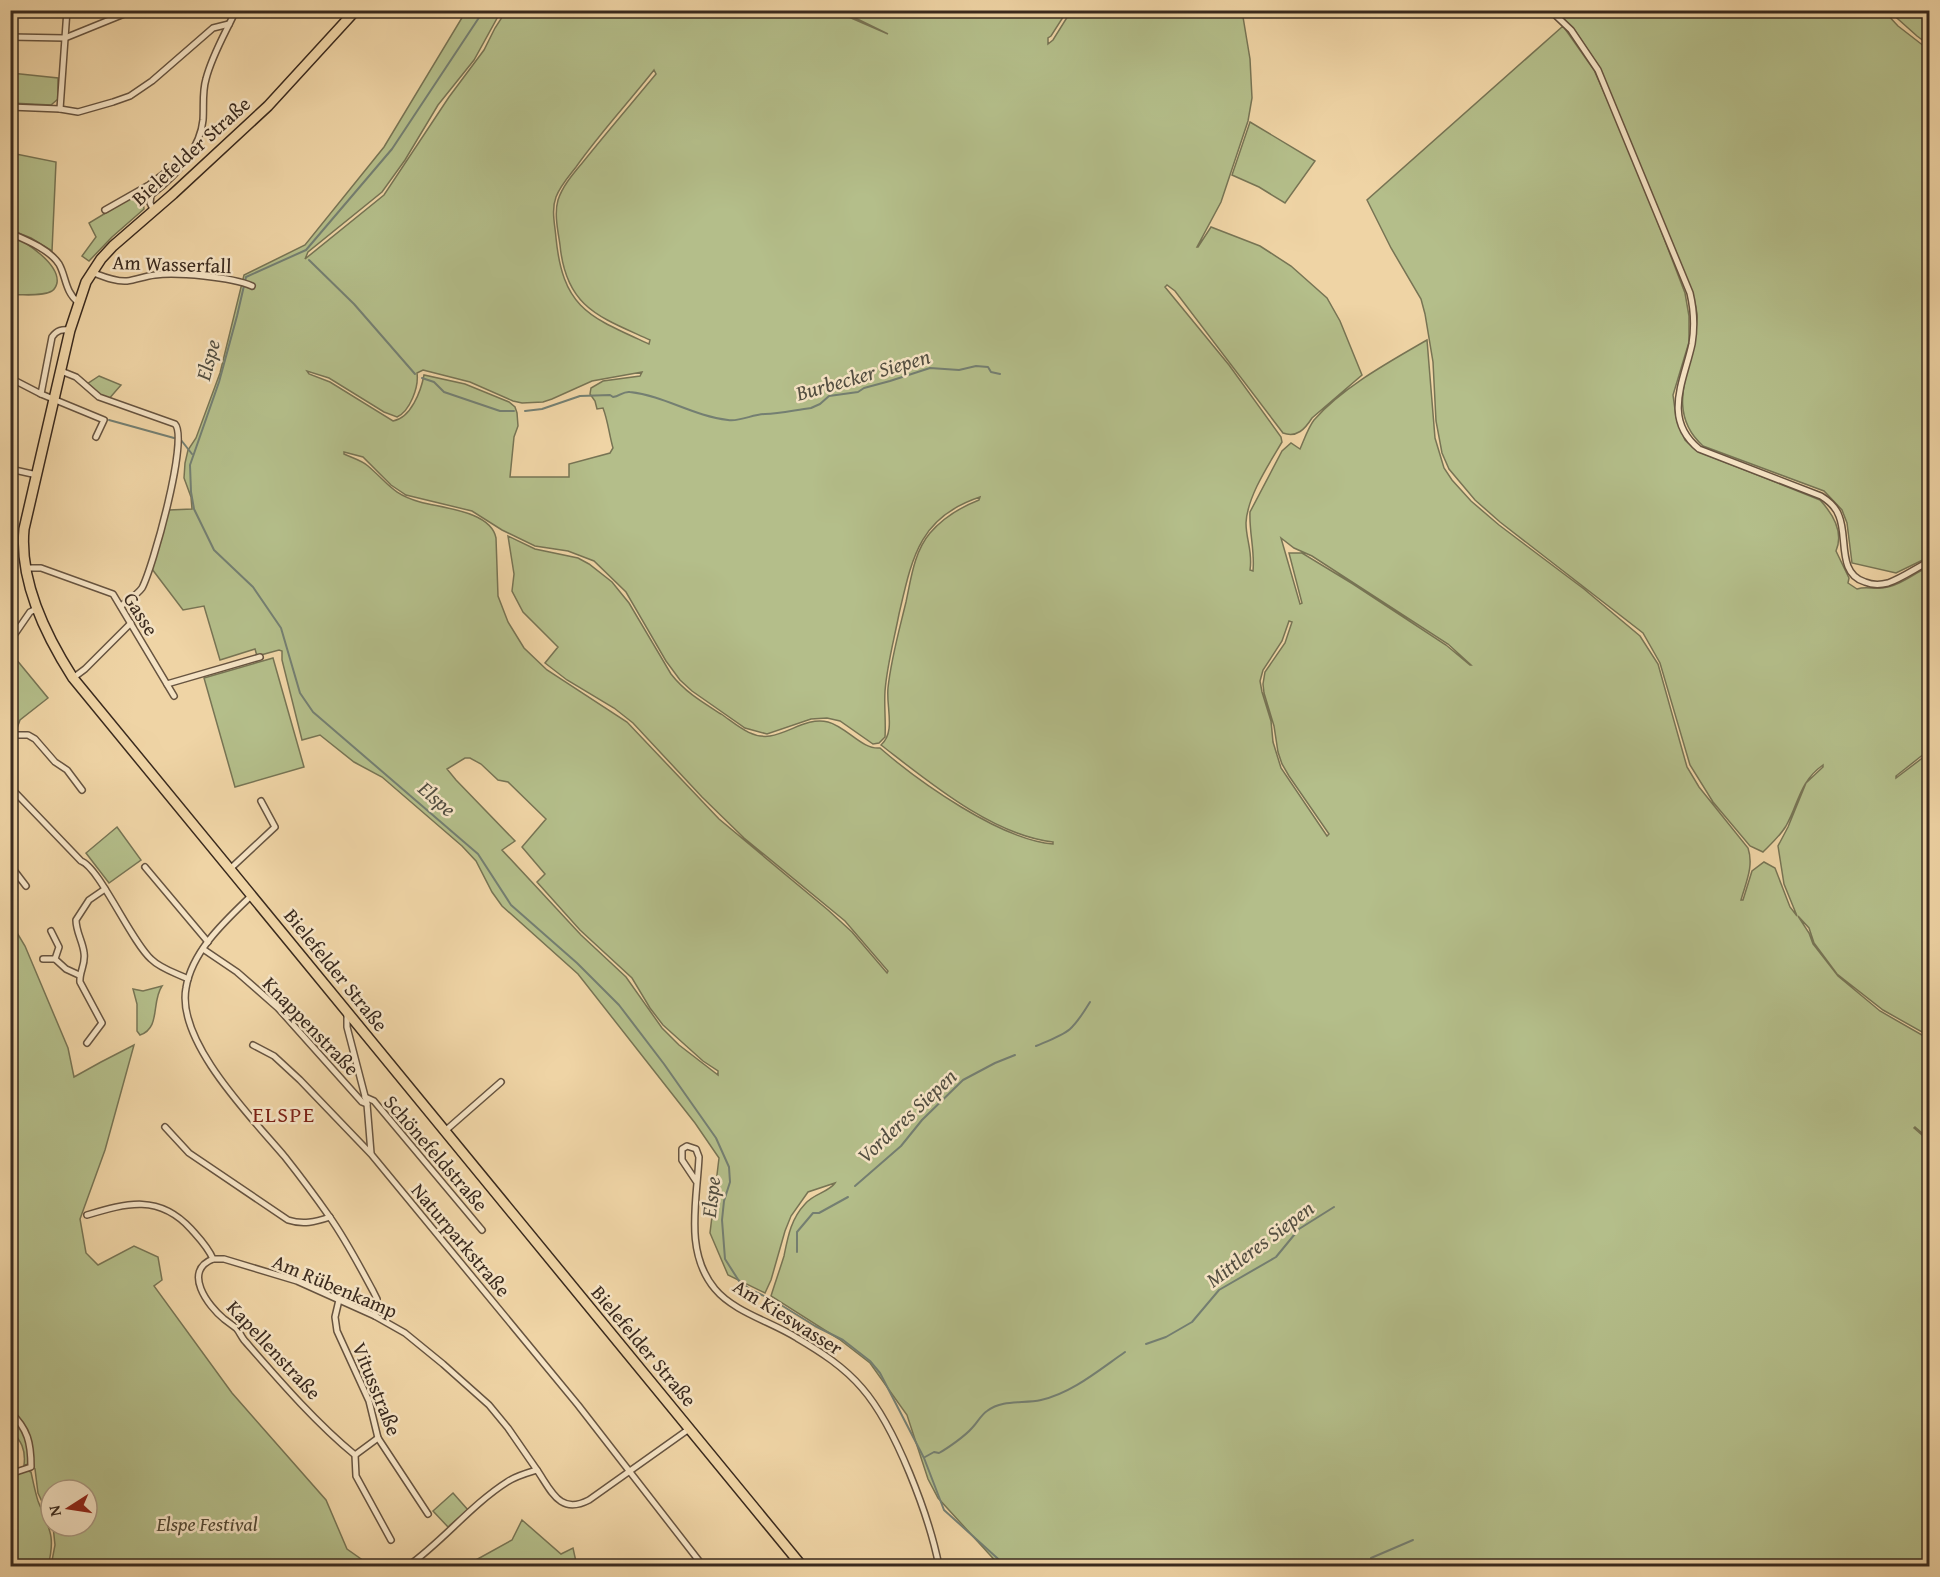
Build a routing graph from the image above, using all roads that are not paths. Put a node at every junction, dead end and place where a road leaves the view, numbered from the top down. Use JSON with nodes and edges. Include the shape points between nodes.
{"nodes":[{"id":1,"x":67,"y":10,"type":"edge"},
{"id":2,"x":134,"y":10,"type":"edge"},
{"id":3,"x":236,"y":10,"type":"edge"},
{"id":4,"x":356,"y":10,"type":"edge"},
{"id":5,"x":1550,"y":10,"type":"edge"},
{"id":6,"x":229,"y":24,"type":"junction"},
{"id":7,"x":10,"y":37,"type":"edge"},
{"id":8,"x":65,"y":38,"type":"junction"},
{"id":9,"x":10,"y":107,"type":"edge"},
{"id":10,"x":60,"y":109,"type":"junction"},
{"id":11,"x":185,"y":161,"type":"junction"},
{"id":12,"x":105,"y":210,"type":"dead end"},
{"id":13,"x":154,"y":211,"type":"junction"},
{"id":14,"x":10,"y":233,"type":"edge"},
{"id":15,"x":91,"y":272,"type":"junction"},
{"id":16,"x":247,"y":284,"type":"dead end"},
{"id":17,"x":78,"y":302,"type":"junction"},
{"id":18,"x":70,"y":330,"type":"junction"},
{"id":19,"x":61,"y":371,"type":"junction"},
{"id":20,"x":10,"y":378,"type":"edge"},
{"id":21,"x":41,"y":393,"type":"junction"},
{"id":22,"x":54,"y":399,"type":"junction"},
{"id":23,"x":96,"y":437,"type":"dead end"},
{"id":24,"x":10,"y":469,"type":"edge"},
{"id":25,"x":37,"y":475,"type":"junction"},
{"id":26,"x":1929,"y":561,"type":"edge"},
{"id":27,"x":26,"y":568,"type":"junction"},
{"id":28,"x":121,"y":606,"type":"junction"},
{"id":29,"x":38,"y":608,"type":"junction"},
{"id":30,"x":131,"y":623,"type":"junction"},
{"id":31,"x":10,"y":641,"type":"edge"},
{"id":32,"x":260,"y":657,"type":"dead end"},
{"id":33,"x":73,"y":678,"type":"junction"},
{"id":34,"x":167,"y":684,"type":"junction"},
{"id":35,"x":174,"y":696,"type":"dead end"},
{"id":36,"x":10,"y":735,"type":"edge"},
{"id":37,"x":10,"y":787,"type":"edge"},
{"id":38,"x":82,"y":790,"type":"dead end"},
{"id":39,"x":261,"y":801,"type":"dead end"},
{"id":40,"x":10,"y":865,"type":"edge"},
{"id":41,"x":145,"y":867,"type":"dead end"},
{"id":42,"x":230,"y":869,"type":"junction"},
{"id":43,"x":26,"y":886,"type":"dead end"},
{"id":44,"x":105,"y":889,"type":"junction"},
{"id":45,"x":251,"y":896,"type":"junction"},
{"id":46,"x":51,"y":931,"type":"dead end"},
{"id":47,"x":208,"y":942,"type":"junction"},
{"id":48,"x":203,"y":949,"type":"junction"},
{"id":49,"x":55,"y":958,"type":"junction"},
{"id":50,"x":43,"y":959,"type":"dead end"},
{"id":51,"x":79,"y":975,"type":"junction"},
{"id":52,"x":188,"y":979,"type":"junction"},
{"id":53,"x":347,"y":1014,"type":"junction"},
{"id":54,"x":87,"y":1043,"type":"dead end"},
{"id":55,"x":253,"y":1045,"type":"dead end"},
{"id":56,"x":501,"y":1082,"type":"dead end"},
{"id":57,"x":365,"y":1096,"type":"junction"},
{"id":58,"x":367,"y":1104,"type":"junction"},
{"id":59,"x":165,"y":1127,"type":"dead end"},
{"id":60,"x":445,"y":1131,"type":"junction"},
{"id":61,"x":371,"y":1154,"type":"junction"},
{"id":62,"x":696,"y":1181,"type":"junction"},
{"id":63,"x":87,"y":1215,"type":"dead end"},
{"id":64,"x":330,"y":1217,"type":"junction"},
{"id":65,"x":482,"y":1230,"type":"dead end"},
{"id":66,"x":213,"y":1259,"type":"junction"},
{"id":67,"x":339,"y":1300,"type":"junction"},
{"id":68,"x":375,"y":1316,"type":"junction"},
{"id":69,"x":10,"y":1412,"type":"edge"},
{"id":70,"x":689,"y":1429,"type":"junction"},
{"id":71,"x":378,"y":1438,"type":"junction"},
{"id":72,"x":356,"y":1455,"type":"junction"},
{"id":73,"x":537,"y":1470,"type":"junction"},
{"id":74,"x":630,"y":1471,"type":"junction"},
{"id":75,"x":10,"y":1472,"type":"edge"},
{"id":76,"x":428,"y":1514,"type":"dead end"},
{"id":77,"x":391,"y":1540,"type":"dead end"},
{"id":78,"x":408,"y":1566,"type":"edge"},
{"id":79,"x":703,"y":1566,"type":"edge"},
{"id":80,"x":802,"y":1566,"type":"edge"},
{"id":81,"x":939,"y":1566,"type":"edge"}],
"edges":[{"from":1,"to":8,"type":"street"},
{"from":2,"to":8,"type":"street"},
{"from":3,"to":6,"type":"street"},
{"from":4,"to":13,"type":"main road","name":"Bielefelder Straße","via":[[268,106]]},
{"from":5,"to":26,"type":"street","via":[[1571,30],[1598,70],[1690,293],[1693,337],[1678,396],[1680,418],[1690,442],[1828,500],[1840,519],[1847,565],[1860,581],[1885,584]]},
{"from":6,"to":10,"type":"street","via":[[213,28],[130,96],[86,110]]},
{"from":6,"to":11,"type":"street","via":[[205,82],[201,130]]},
{"from":7,"to":8,"type":"street"},
{"from":8,"to":10,"type":"street"},
{"from":9,"to":10,"type":"street"},
{"from":11,"to":12,"type":"street"},
{"from":11,"to":13,"type":"street","via":[[151,195]]},
{"from":13,"to":15,"type":"main road","name":"Bielefelder Straße","via":[[113,246]]},
{"from":14,"to":17,"type":"street","via":[[38,247],[58,264]]},
{"from":15,"to":16,"type":"street","name":"Am Wasserfall","via":[[117,281],[156,275],[205,276]]},
{"from":15,"to":17,"type":"main road","name":"Bielefelder Straße"},
{"from":17,"to":18,"type":"main road","name":"Bielefelder Straße"},
{"from":18,"to":19,"type":"main road","name":"Bielefelder Straße"},
{"from":18,"to":21,"type":"street","via":[[60,330],[52,337]]},
{"from":19,"to":22,"type":"main road","name":"Bielefelder Straße"},
{"from":19,"to":28,"type":"street","via":[[76,377],[103,399],[178,426],[174,473],[159,537],[140,590]]},
{"from":20,"to":21,"type":"street"},
{"from":21,"to":22,"type":"street"},
{"from":22,"to":23,"type":"street","via":[[104,420]]},
{"from":22,"to":25,"type":"main road","name":"Bielefelder Straße"},
{"from":24,"to":25,"type":"street"},
{"from":25,"to":27,"type":"main road","name":"Bielefelder Straße","via":[[22,544]]},
{"from":27,"to":28,"type":"street","name":"Gasse","via":[[37,567],[109,592]]},
{"from":27,"to":29,"type":"main road","name":"Bielefelder Straße"},
{"from":28,"to":30,"type":"street","name":"Gasse"},
{"from":29,"to":31,"type":"street","via":[[30,612]]},
{"from":29,"to":33,"type":"main road","name":"Bielefelder Straße","via":[[54,649]]},
{"from":30,"to":33,"type":"street"},
{"from":30,"to":34,"type":"street","name":"Gasse"},
{"from":32,"to":34,"type":"street"},
{"from":33,"to":42,"type":"main road","name":"Bielefelder Straße"},
{"from":34,"to":35,"type":"street","name":"Gasse"},
{"from":36,"to":38,"type":"street","via":[[35,739]]},
{"from":37,"to":44,"type":"street","via":[[87,864]]},
{"from":39,"to":42,"type":"street","via":[[275,827]]},
{"from":40,"to":43,"type":"street"},
{"from":41,"to":47,"type":"street"},
{"from":42,"to":45,"type":"main road","name":"Bielefelder Straße"},
{"from":44,"to":51,"type":"street","via":[[89,900],[76,920],[84,954]]},
{"from":44,"to":52,"type":"street","via":[[149,958]]},
{"from":45,"to":47,"type":"street"},
{"from":45,"to":53,"type":"main road","name":"Bielefelder Straße"},
{"from":46,"to":49,"type":"street","via":[[59,947]]},
{"from":47,"to":48,"type":"street"},
{"from":48,"to":52,"type":"street"},
{"from":48,"to":58,"type":"street","name":"Knappenstraße","via":[[278,1008]]},
{"from":49,"to":50,"type":"street"},
{"from":49,"to":51,"type":"street"},
{"from":51,"to":54,"type":"street","via":[[102,1023]]},
{"from":52,"to":64,"type":"street","via":[[186,1012],[195,1036],[227,1090]]},
{"from":53,"to":57,"type":"street"},
{"from":53,"to":60,"type":"main road","name":"Bielefelder Straße"},
{"from":55,"to":61,"type":"street","name":"Naturparkstraße","via":[[274,1056],[300,1080]]},
{"from":56,"to":60,"type":"street"},
{"from":57,"to":58,"type":"street"},
{"from":57,"to":65,"type":"street","name":"Schönefeldstraße","via":[[374,1101]]},
{"from":58,"to":61,"type":"street"},
{"from":59,"to":64,"type":"street","via":[[189,1153],[288,1220],[309,1223]]},
{"from":60,"to":70,"type":"main road","name":"Bielefelder Straße"},
{"from":61,"to":74,"type":"street","name":"Naturparkstraße"},
{"from":62,"to":62,"type":"street","name":"Am Kieswasser","via":[[698,1152],[687,1146],[682,1149],[682,1160]]},
{"from":62,"to":81,"type":"street","name":"Am Kieswasser","via":[[698,1254],[715,1289],[757,1318],[833,1360],[862,1388],[887,1425],[903,1461],[922,1506]]},
{"from":63,"to":66,"type":"street","via":[[130,1203],[152,1205],[180,1216]]},
{"from":64,"to":68,"type":"street","via":[[377,1299]]},
{"from":66,"to":67,"type":"street","name":"Am Rübenkamp","via":[[297,1281]]},
{"from":66,"to":72,"type":"street","name":"Kapellenstraße","via":[[203,1265],[197,1278],[217,1312],[238,1330],[298,1400]]},
{"from":67,"to":68,"type":"street","name":"Am Rübenkamp"},
{"from":67,"to":71,"type":"street","name":"Vitusstraße","via":[[337,1331],[369,1401]]},
{"from":68,"to":73,"type":"street","name":"Am Rübenkamp","via":[[413,1339],[482,1398]]},
{"from":69,"to":75,"type":"street","via":[[21,1423],[31,1447],[31,1467]]},
{"from":70,"to":74,"type":"street"},
{"from":70,"to":80,"type":"main road","name":"Bielefelder Straße"},
{"from":71,"to":72,"type":"street"},
{"from":71,"to":76,"type":"street","name":"Vitusstraße"},
{"from":72,"to":77,"type":"street","via":[[356,1476]]},
{"from":73,"to":74,"type":"street","name":"Am Rübenkamp","via":[[559,1500],[571,1506],[589,1500]]},
{"from":73,"to":78,"type":"street","via":[[506,1483]]},
{"from":74,"to":79,"type":"street","name":"Naturparkstraße"}]}
